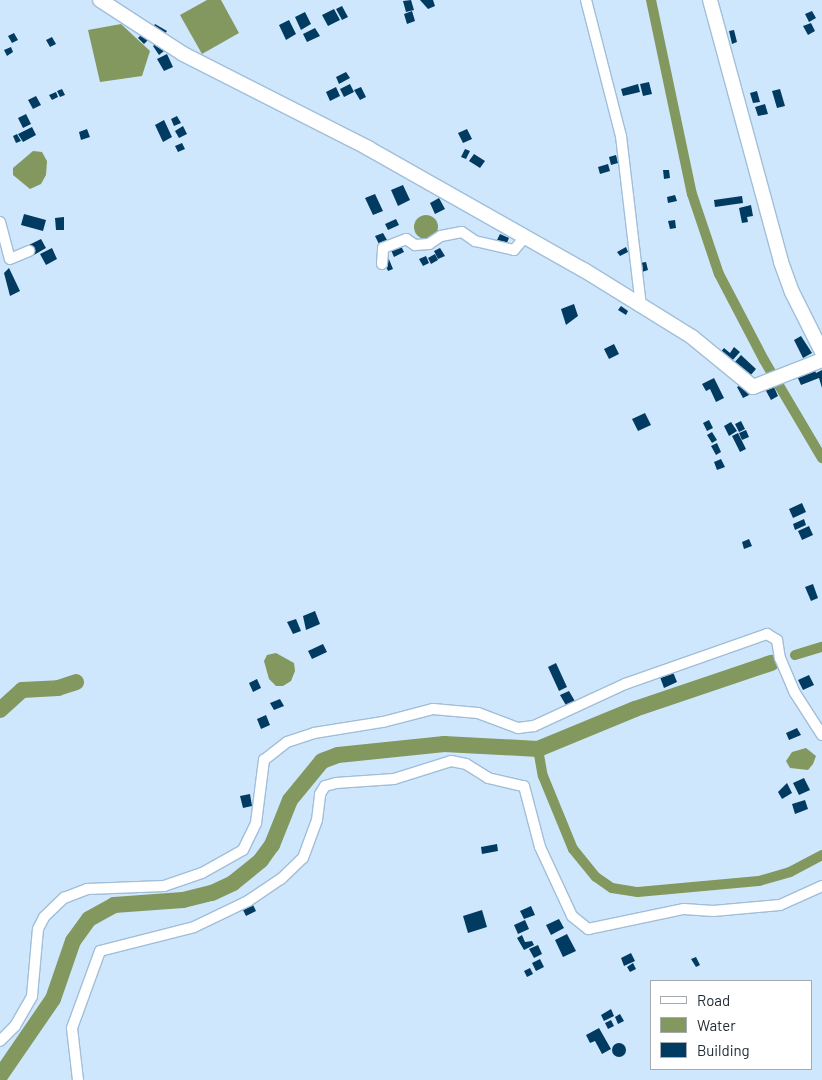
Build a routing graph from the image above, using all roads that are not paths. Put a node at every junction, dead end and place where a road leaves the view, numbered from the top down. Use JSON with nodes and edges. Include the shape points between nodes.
{"nodes":[{"id":1,"x":100,"y":0,"type":"edge"},
{"id":2,"x":586,"y":0,"type":"edge"},
{"id":3,"x":710,"y":0,"type":"edge"},
{"id":4,"x":0,"y":222,"type":"edge"},
{"id":5,"x":525,"y":237,"type":"junction"},
{"id":6,"x":29,"y":251,"type":"dead end"},
{"id":7,"x":382,"y":264,"type":"dead end"},
{"id":8,"x":641,"y":306,"type":"junction"},
{"id":9,"x":822,"y":352,"type":"edge"},
{"id":10,"x":822,"y":360,"type":"edge"},
{"id":11,"x":822,"y":735,"type":"edge"},
{"id":12,"x":822,"y":886,"type":"edge"},
{"id":13,"x":0,"y":1041,"type":"edge"},
{"id":14,"x":78,"y":1080,"type":"edge"}],
"edges":[{"from":1,"to":5,"type":"street","via":[[183,54],[368,148]]},
{"from":2,"to":8,"type":"street","via":[[621,136]]},
{"from":3,"to":9,"type":"street","via":[[781,262]]},
{"from":4,"to":6,"type":"street","via":[[10,259]]},
{"from":5,"to":7,"type":"street","via":[[514,250],[475,241],[462,232],[441,236],[429,244],[415,245],[406,239],[383,248]]},
{"from":5,"to":8,"type":"street"},
{"from":8,"to":10,"type":"street","via":[[692,337],[753,387]]},
{"from":11,"to":13,"type":"street","via":[[795,693],[780,658],[777,640],[767,634],[641,678],[534,726],[518,728],[478,714],[433,709],[383,722],[314,733],[287,742],[264,760],[256,823],[243,850],[202,873],[164,886],[88,889],[64,898],[44,917],[38,929],[32,996],[15,1026]]},
{"from":12,"to":14,"type":"street","via":[[780,905],[713,911],[684,909],[588,929],[572,916],[540,847],[524,786],[488,778],[466,764],[451,760],[394,778],[336,783],[325,786],[320,794],[317,820],[303,858],[281,879],[248,901],[194,927],[100,951],[72,1028]]}]}
